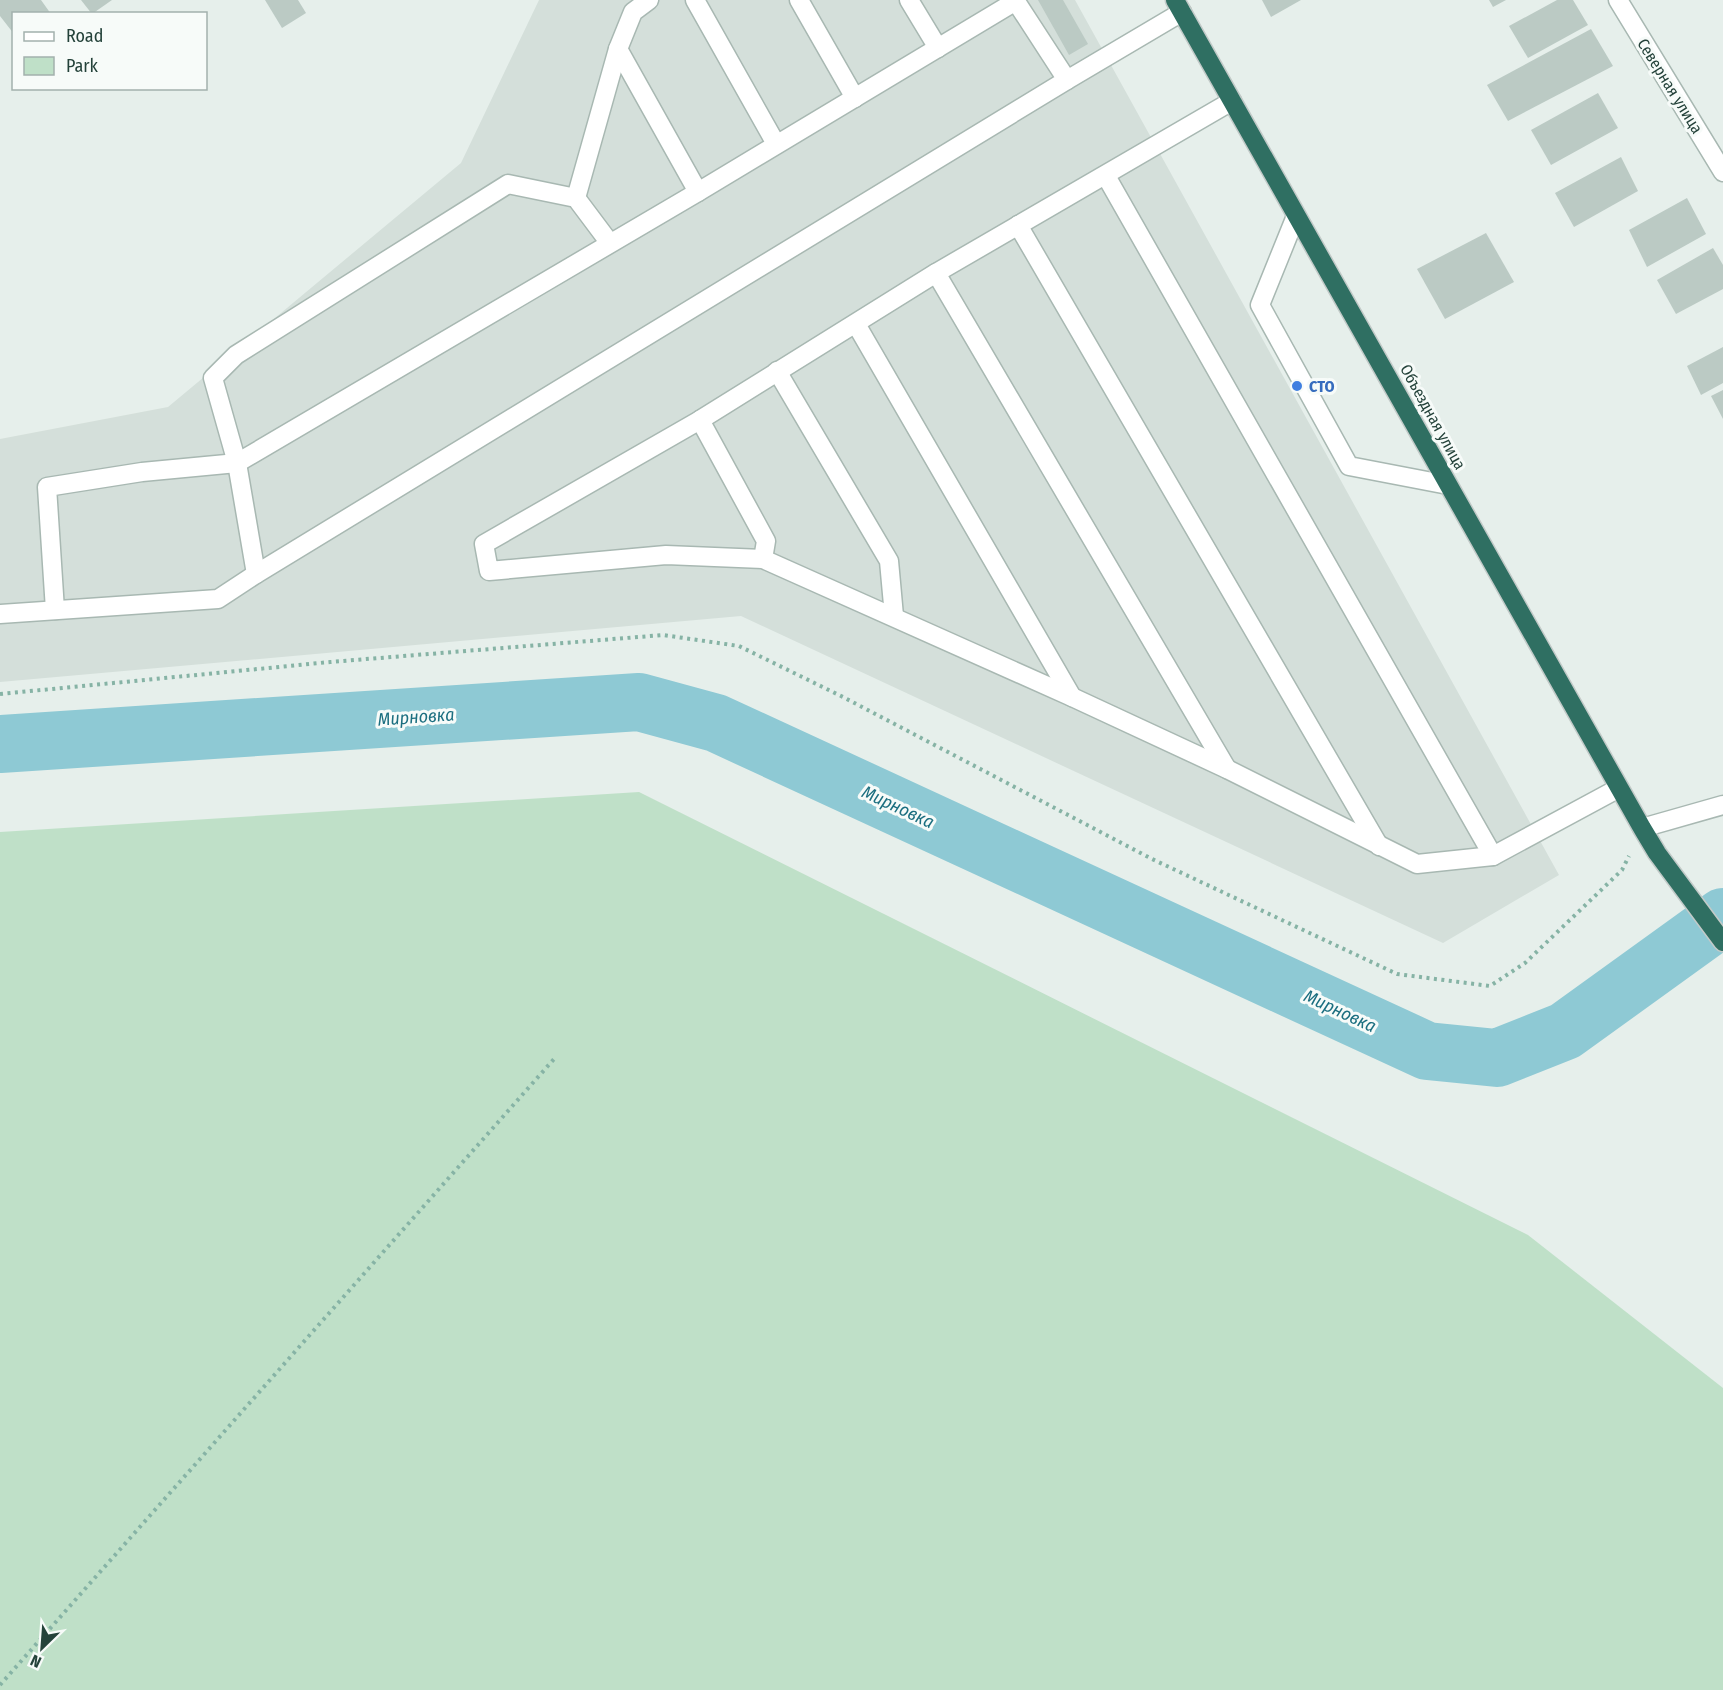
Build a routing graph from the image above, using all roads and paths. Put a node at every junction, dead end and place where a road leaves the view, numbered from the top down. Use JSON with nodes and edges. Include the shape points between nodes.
{"nodes":[{"id":1,"x":649,"y":0,"type":"edge"},
{"id":2,"x":695,"y":0,"type":"edge"},
{"id":3,"x":799,"y":0,"type":"edge"},
{"id":4,"x":909,"y":0,"type":"edge"},
{"id":5,"x":1016,"y":0,"type":"edge"},
{"id":6,"x":1618,"y":0,"type":"edge"},
{"id":7,"x":1178,"y":6,"type":"edge"},
{"id":8,"x":938,"y":48,"type":"junction"},
{"id":9,"x":618,"y":49,"type":"junction"},
{"id":10,"x":1067,"y":80,"type":"junction"},
{"id":11,"x":855,"y":98,"type":"junction"},
{"id":12,"x":1232,"y":101,"type":"junction"},
{"id":13,"x":776,"y":144,"type":"junction"},
{"id":14,"x":1723,"y":172,"type":"edge"},
{"id":15,"x":1106,"y":176,"type":"junction"},
{"id":16,"x":698,"y":192,"type":"junction"},
{"id":17,"x":576,"y":198,"type":"junction"},
{"id":18,"x":1296,"y":216,"type":"junction"},
{"id":19,"x":1018,"y":225,"type":"junction"},
{"id":20,"x":609,"y":242,"type":"junction"},
{"id":21,"x":936,"y":273,"type":"junction"},
{"id":22,"x":856,"y":324,"type":"junction"},
{"id":23,"x":777,"y":371,"type":"junction"},
{"id":24,"x":700,"y":420,"type":"junction"},
{"id":25,"x":237,"y":463,"type":"junction"},
{"id":26,"x":1448,"y":485,"type":"junction"},
{"id":27,"x":763,"y":559,"type":"junction"},
{"id":28,"x":256,"y":574,"type":"junction"},
{"id":29,"x":55,"y":610,"type":"junction"},
{"id":30,"x":0,"y":614,"type":"edge"},
{"id":31,"x":894,"y":616,"type":"junction"},
{"id":32,"x":0,"y":694,"type":"edge"},
{"id":33,"x":1072,"y":697,"type":"junction"},
{"id":34,"x":1227,"y":769,"type":"junction"},
{"id":35,"x":1619,"y":788,"type":"junction"},
{"id":36,"x":1723,"y":805,"type":"edge"},
{"id":37,"x":1642,"y":828,"type":"junction"},
{"id":38,"x":1380,"y":847,"type":"junction"},
{"id":39,"x":1493,"y":856,"type":"junction"},
{"id":40,"x":1723,"y":942,"type":"edge"},
{"id":41,"x":554,"y":1059,"type":"dead end"},
{"id":42,"x":0,"y":1685,"type":"edge"}],
"edges":[{"from":1,"to":9,"type":"street","via":[[633,12]]},
{"from":2,"to":13,"type":"street"},
{"from":3,"to":11,"type":"street"},
{"from":4,"to":8,"type":"street"},
{"from":5,"to":8,"type":"street"},
{"from":5,"to":10,"type":"street"},
{"from":6,"to":14,"type":"street","name":"Северная улица"},
{"from":7,"to":10,"type":"street"},
{"from":7,"to":12,"type":"highway","name":"Объездная улица"},
{"from":8,"to":11,"type":"street"},
{"from":9,"to":16,"type":"street"},
{"from":9,"to":17,"type":"street"},
{"from":10,"to":28,"type":"street"},
{"from":11,"to":13,"type":"street"},
{"from":12,"to":15,"type":"street"},
{"from":12,"to":18,"type":"highway","name":"Объездная улица"},
{"from":13,"to":16,"type":"street"},
{"from":15,"to":19,"type":"street"},
{"from":15,"to":39,"type":"street"},
{"from":16,"to":20,"type":"street"},
{"from":17,"to":20,"type":"street"},
{"from":17,"to":25,"type":"street","via":[[508,184],[236,355],[213,378]]},
{"from":18,"to":26,"type":"highway","name":"Объездная улица"},
{"from":18,"to":26,"type":"street","via":[[1260,305],[1349,466]]},
{"from":19,"to":21,"type":"street"},
{"from":19,"to":38,"type":"street"},
{"from":20,"to":25,"type":"street"},
{"from":21,"to":22,"type":"street"},
{"from":21,"to":34,"type":"street"},
{"from":22,"to":23,"type":"street"},
{"from":22,"to":33,"type":"street"},
{"from":23,"to":24,"type":"street"},
{"from":23,"to":31,"type":"street","via":[[889,561]]},
{"from":24,"to":27,"type":"street","via":[[766,541]]},
{"from":24,"to":27,"type":"street","via":[[484,544],[489,571],[666,555]]},
{"from":25,"to":28,"type":"street"},
{"from":25,"to":29,"type":"street","via":[[47,487]]},
{"from":26,"to":35,"type":"highway","name":"Объездная улица"},
{"from":27,"to":31,"type":"street"},
{"from":28,"to":29,"type":"street","via":[[218,599]]},
{"from":29,"to":30,"type":"street"},
{"from":31,"to":33,"type":"street"},
{"from":32,"to":37,"type":"path","via":[[663,635],[739,646],[1152,859],[1397,974],[1490,986],[1525,963],[1622,870]]},
{"from":33,"to":34,"type":"street"},
{"from":34,"to":38,"type":"street"},
{"from":35,"to":37,"type":"highway","name":"Объездная улица"},
{"from":35,"to":39,"type":"street"},
{"from":36,"to":37,"type":"street"},
{"from":37,"to":40,"type":"highway","name":"Объездная улица"},
{"from":38,"to":39,"type":"street","via":[[1417,864]]},
{"from":41,"to":42,"type":"path"}]}
